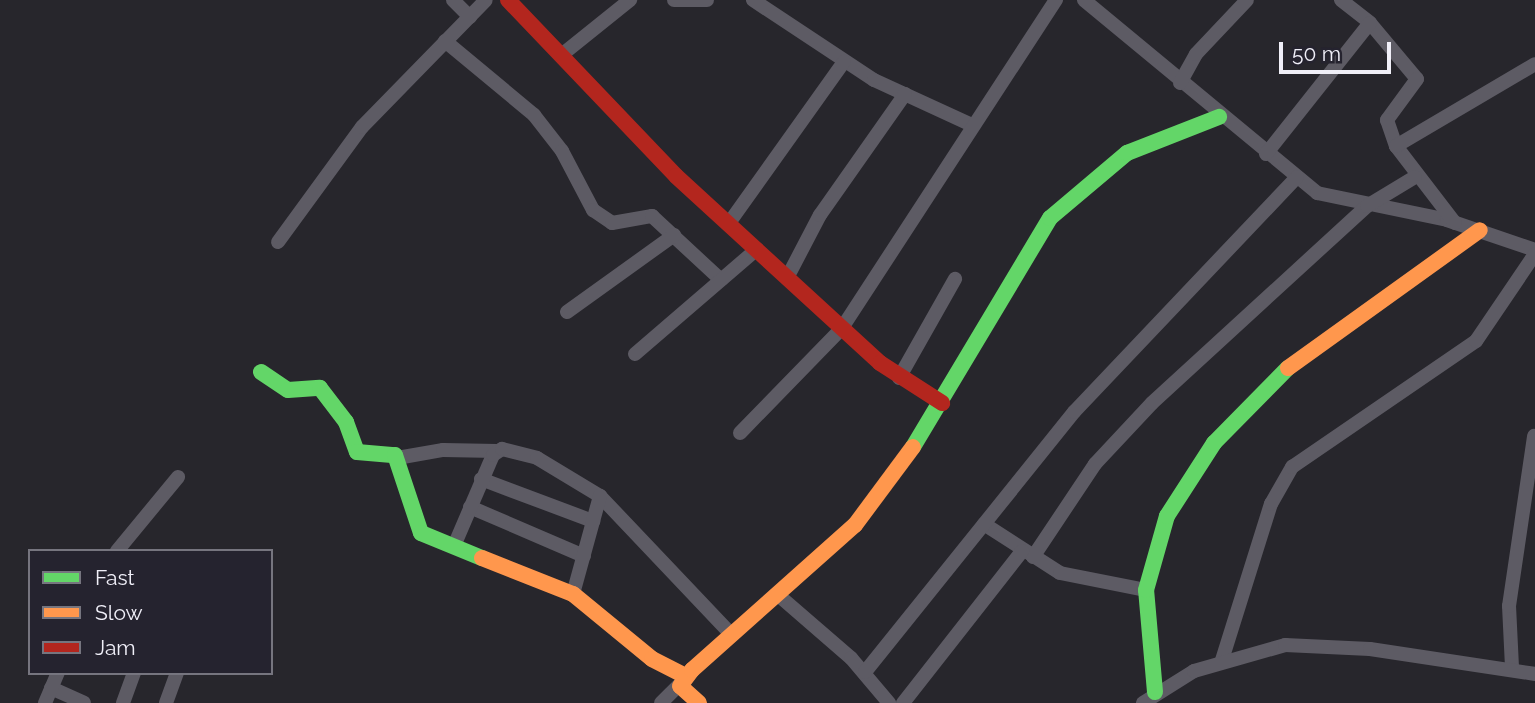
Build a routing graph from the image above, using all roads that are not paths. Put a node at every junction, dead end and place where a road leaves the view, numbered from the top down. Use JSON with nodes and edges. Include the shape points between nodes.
{"nodes":[{"id":1,"x":453,"y":0,"type":"edge"},
{"id":2,"x":486,"y":0,"type":"edge"},
{"id":3,"x":508,"y":0,"type":"edge"},
{"id":4,"x":630,"y":0,"type":"edge"},
{"id":5,"x":674,"y":0,"type":"edge"},
{"id":6,"x":706,"y":0,"type":"edge"},
{"id":7,"x":753,"y":0,"type":"edge"},
{"id":8,"x":1056,"y":0,"type":"edge"},
{"id":9,"x":1084,"y":0,"type":"edge"},
{"id":10,"x":1247,"y":0,"type":"edge"},
{"id":11,"x":1341,"y":0,"type":"edge"},
{"id":12,"x":470,"y":17,"type":"junction"},
{"id":13,"x":1370,"y":23,"type":"junction"},
{"id":14,"x":445,"y":41,"type":"junction"},
{"id":15,"x":564,"y":53,"type":"junction"},
{"id":16,"x":844,"y":62,"type":"junction"},
{"id":17,"x":1535,"y":64,"type":"edge"},
{"id":18,"x":1180,"y":83,"type":"junction"},
{"id":19,"x":905,"y":94,"type":"junction"},
{"id":20,"x":1219,"y":117,"type":"junction"},
{"id":21,"x":972,"y":125,"type":"junction"},
{"id":22,"x":1396,"y":146,"type":"junction"},
{"id":23,"x":1266,"y":153,"type":"junction"},
{"id":24,"x":1297,"y":177,"type":"junction"},
{"id":25,"x":1415,"y":177,"type":"junction"},
{"id":26,"x":1367,"y":206,"type":"junction"},
{"id":27,"x":729,"y":223,"type":"junction"},
{"id":28,"x":1455,"y":223,"type":"junction"},
{"id":29,"x":1480,"y":230,"type":"junction"},
{"id":30,"x":674,"y":235,"type":"junction"},
{"id":31,"x":278,"y":242,"type":"dead end"},
{"id":32,"x":757,"y":249,"type":"junction"},
{"id":33,"x":1535,"y":252,"type":"edge"},
{"id":34,"x":787,"y":278,"type":"junction"},
{"id":35,"x":955,"y":279,"type":"dead end"},
{"id":36,"x":721,"y":280,"type":"junction"},
{"id":37,"x":567,"y":312,"type":"dead end"},
{"id":38,"x":842,"y":328,"type":"junction"},
{"id":39,"x":635,"y":354,"type":"dead end"},
{"id":40,"x":261,"y":372,"type":"dead end"},
{"id":41,"x":899,"y":378,"type":"junction"},
{"id":42,"x":942,"y":403,"type":"junction"},
{"id":43,"x":740,"y":433,"type":"dead end"},
{"id":44,"x":1534,"y":436,"type":"edge"},
{"id":45,"x":497,"y":451,"type":"junction"},
{"id":46,"x":397,"y":458,"type":"junction"},
{"id":47,"x":178,"y":477,"type":"dead end"},
{"id":48,"x":481,"y":479,"type":"junction"},
{"id":49,"x":600,"y":496,"type":"junction"},
{"id":50,"x":470,"y":507,"type":"junction"},
{"id":51,"x":593,"y":521,"type":"junction"},
{"id":52,"x":984,"y":524,"type":"junction"},
{"id":53,"x":454,"y":547,"type":"junction"},
{"id":54,"x":119,"y":549,"type":"edge"},
{"id":55,"x":1028,"y":554,"type":"junction"},
{"id":56,"x":584,"y":556,"type":"junction"},
{"id":57,"x":1146,"y":590,"type":"junction"},
{"id":58,"x":573,"y":594,"type":"junction"},
{"id":59,"x":777,"y":594,"type":"junction"},
{"id":60,"x":731,"y":634,"type":"junction"},
{"id":61,"x":1222,"y":660,"type":"junction"},
{"id":62,"x":1513,"y":667,"type":"junction"},
{"id":63,"x":865,"y":672,"type":"junction"},
{"id":64,"x":1535,"y":674,"type":"edge"},
{"id":65,"x":57,"y":675,"type":"edge"},
{"id":66,"x":133,"y":675,"type":"edge"},
{"id":67,"x":176,"y":675,"type":"edge"},
{"id":68,"x":683,"y":680,"type":"junction"},
{"id":69,"x":51,"y":688,"type":"junction"},
{"id":70,"x":1149,"y":697,"type":"edge"},
{"id":71,"x":44,"y":703,"type":"edge"},
{"id":72,"x":84,"y":703,"type":"edge"},
{"id":73,"x":123,"y":703,"type":"edge"},
{"id":74,"x":166,"y":703,"type":"edge"},
{"id":75,"x":661,"y":703,"type":"edge"},
{"id":76,"x":699,"y":703,"type":"edge"},
{"id":77,"x":889,"y":703,"type":"edge"},
{"id":78,"x":902,"y":703,"type":"edge"}],
"edges":[{"from":1,"to":12,"type":"street"},
{"from":2,"to":12,"type":"street"},
{"from":3,"to":15,"type":"street"},
{"from":4,"to":15,"type":"street"},
{"from":5,"to":6,"type":"street"},
{"from":7,"to":16,"type":"street"},
{"from":8,"to":21,"type":"street"},
{"from":9,"to":18,"type":"street"},
{"from":10,"to":18,"type":"street","via":[[1196,54]]},
{"from":11,"to":13,"type":"street"},
{"from":12,"to":14,"type":"street"},
{"from":13,"to":22,"type":"street","via":[[1417,79],[1387,120]]},
{"from":13,"to":23,"type":"street"},
{"from":14,"to":30,"type":"street","via":[[534,115],[604,219],[652,216]]},
{"from":14,"to":31,"type":"street","via":[[362,127]]},
{"from":15,"to":27,"type":"street","via":[[639,141]]},
{"from":16,"to":19,"type":"street"},
{"from":16,"to":27,"type":"street"},
{"from":17,"to":22,"type":"street"},
{"from":18,"to":20,"type":"street"},
{"from":19,"to":21,"type":"street"},
{"from":19,"to":34,"type":"street","via":[[820,215]]},
{"from":20,"to":23,"type":"street"},
{"from":20,"to":42,"type":"street","via":[[1127,153],[1070,194],[1033,242]]},
{"from":21,"to":38,"type":"street"},
{"from":22,"to":25,"type":"street"},
{"from":23,"to":24,"type":"street"},
{"from":24,"to":26,"type":"street","via":[[1317,193]]},
{"from":24,"to":52,"type":"street","via":[[1074,412]]},
{"from":25,"to":26,"type":"street"},
{"from":25,"to":28,"type":"street"},
{"from":26,"to":28,"type":"street"},
{"from":26,"to":55,"type":"street","via":[[1152,403],[1095,464]]},
{"from":27,"to":32,"type":"street"},
{"from":28,"to":29,"type":"street"},
{"from":29,"to":33,"type":"street"},
{"from":29,"to":57,"type":"street","via":[[1266,384],[1214,443],[1167,516]]},
{"from":30,"to":36,"type":"street"},
{"from":30,"to":37,"type":"street"},
{"from":32,"to":34,"type":"street"},
{"from":32,"to":36,"type":"street"},
{"from":33,"to":61,"type":"street","via":[[1476,341],[1292,467],[1271,504]]},
{"from":34,"to":38,"type":"street"},
{"from":35,"to":41,"type":"street"},
{"from":36,"to":39,"type":"street"},
{"from":38,"to":41,"type":"street"},
{"from":38,"to":43,"type":"street"},
{"from":40,"to":46,"type":"street","via":[[288,390],[317,386],[346,422],[357,452]]},
{"from":41,"to":42,"type":"street"},
{"from":42,"to":59,"type":"street","via":[[881,498]]},
{"from":44,"to":62,"type":"street","via":[[1509,606]]},
{"from":45,"to":46,"type":"street","via":[[443,450]]},
{"from":45,"to":48,"type":"street"},
{"from":45,"to":49,"type":"street","via":[[537,458]]},
{"from":46,"to":53,"type":"street","via":[[416,529]]},
{"from":47,"to":54,"type":"street"},
{"from":48,"to":50,"type":"street"},
{"from":48,"to":51,"type":"street"},
{"from":49,"to":51,"type":"street"},
{"from":49,"to":60,"type":"street"},
{"from":50,"to":53,"type":"street"},
{"from":50,"to":56,"type":"street"},
{"from":51,"to":56,"type":"street"},
{"from":52,"to":55,"type":"street"},
{"from":52,"to":63,"type":"street"},
{"from":53,"to":58,"type":"street"},
{"from":55,"to":57,"type":"street","via":[[1060,572]]},
{"from":55,"to":78,"type":"street"},
{"from":56,"to":58,"type":"street"},
{"from":57,"to":70,"type":"street"},
{"from":58,"to":68,"type":"street"},
{"from":59,"to":60,"type":"street"},
{"from":59,"to":63,"type":"street"},
{"from":60,"to":68,"type":"street"},
{"from":61,"to":62,"type":"street","via":[[1316,643]]},
{"from":61,"to":70,"type":"street"},
{"from":62,"to":64,"type":"street"},
{"from":63,"to":77,"type":"street"},
{"from":65,"to":69,"type":"street"},
{"from":66,"to":73,"type":"street"},
{"from":67,"to":74,"type":"street"},
{"from":68,"to":75,"type":"street"},
{"from":68,"to":76,"type":"street"},
{"from":69,"to":71,"type":"street"},
{"from":69,"to":72,"type":"street"}]}
